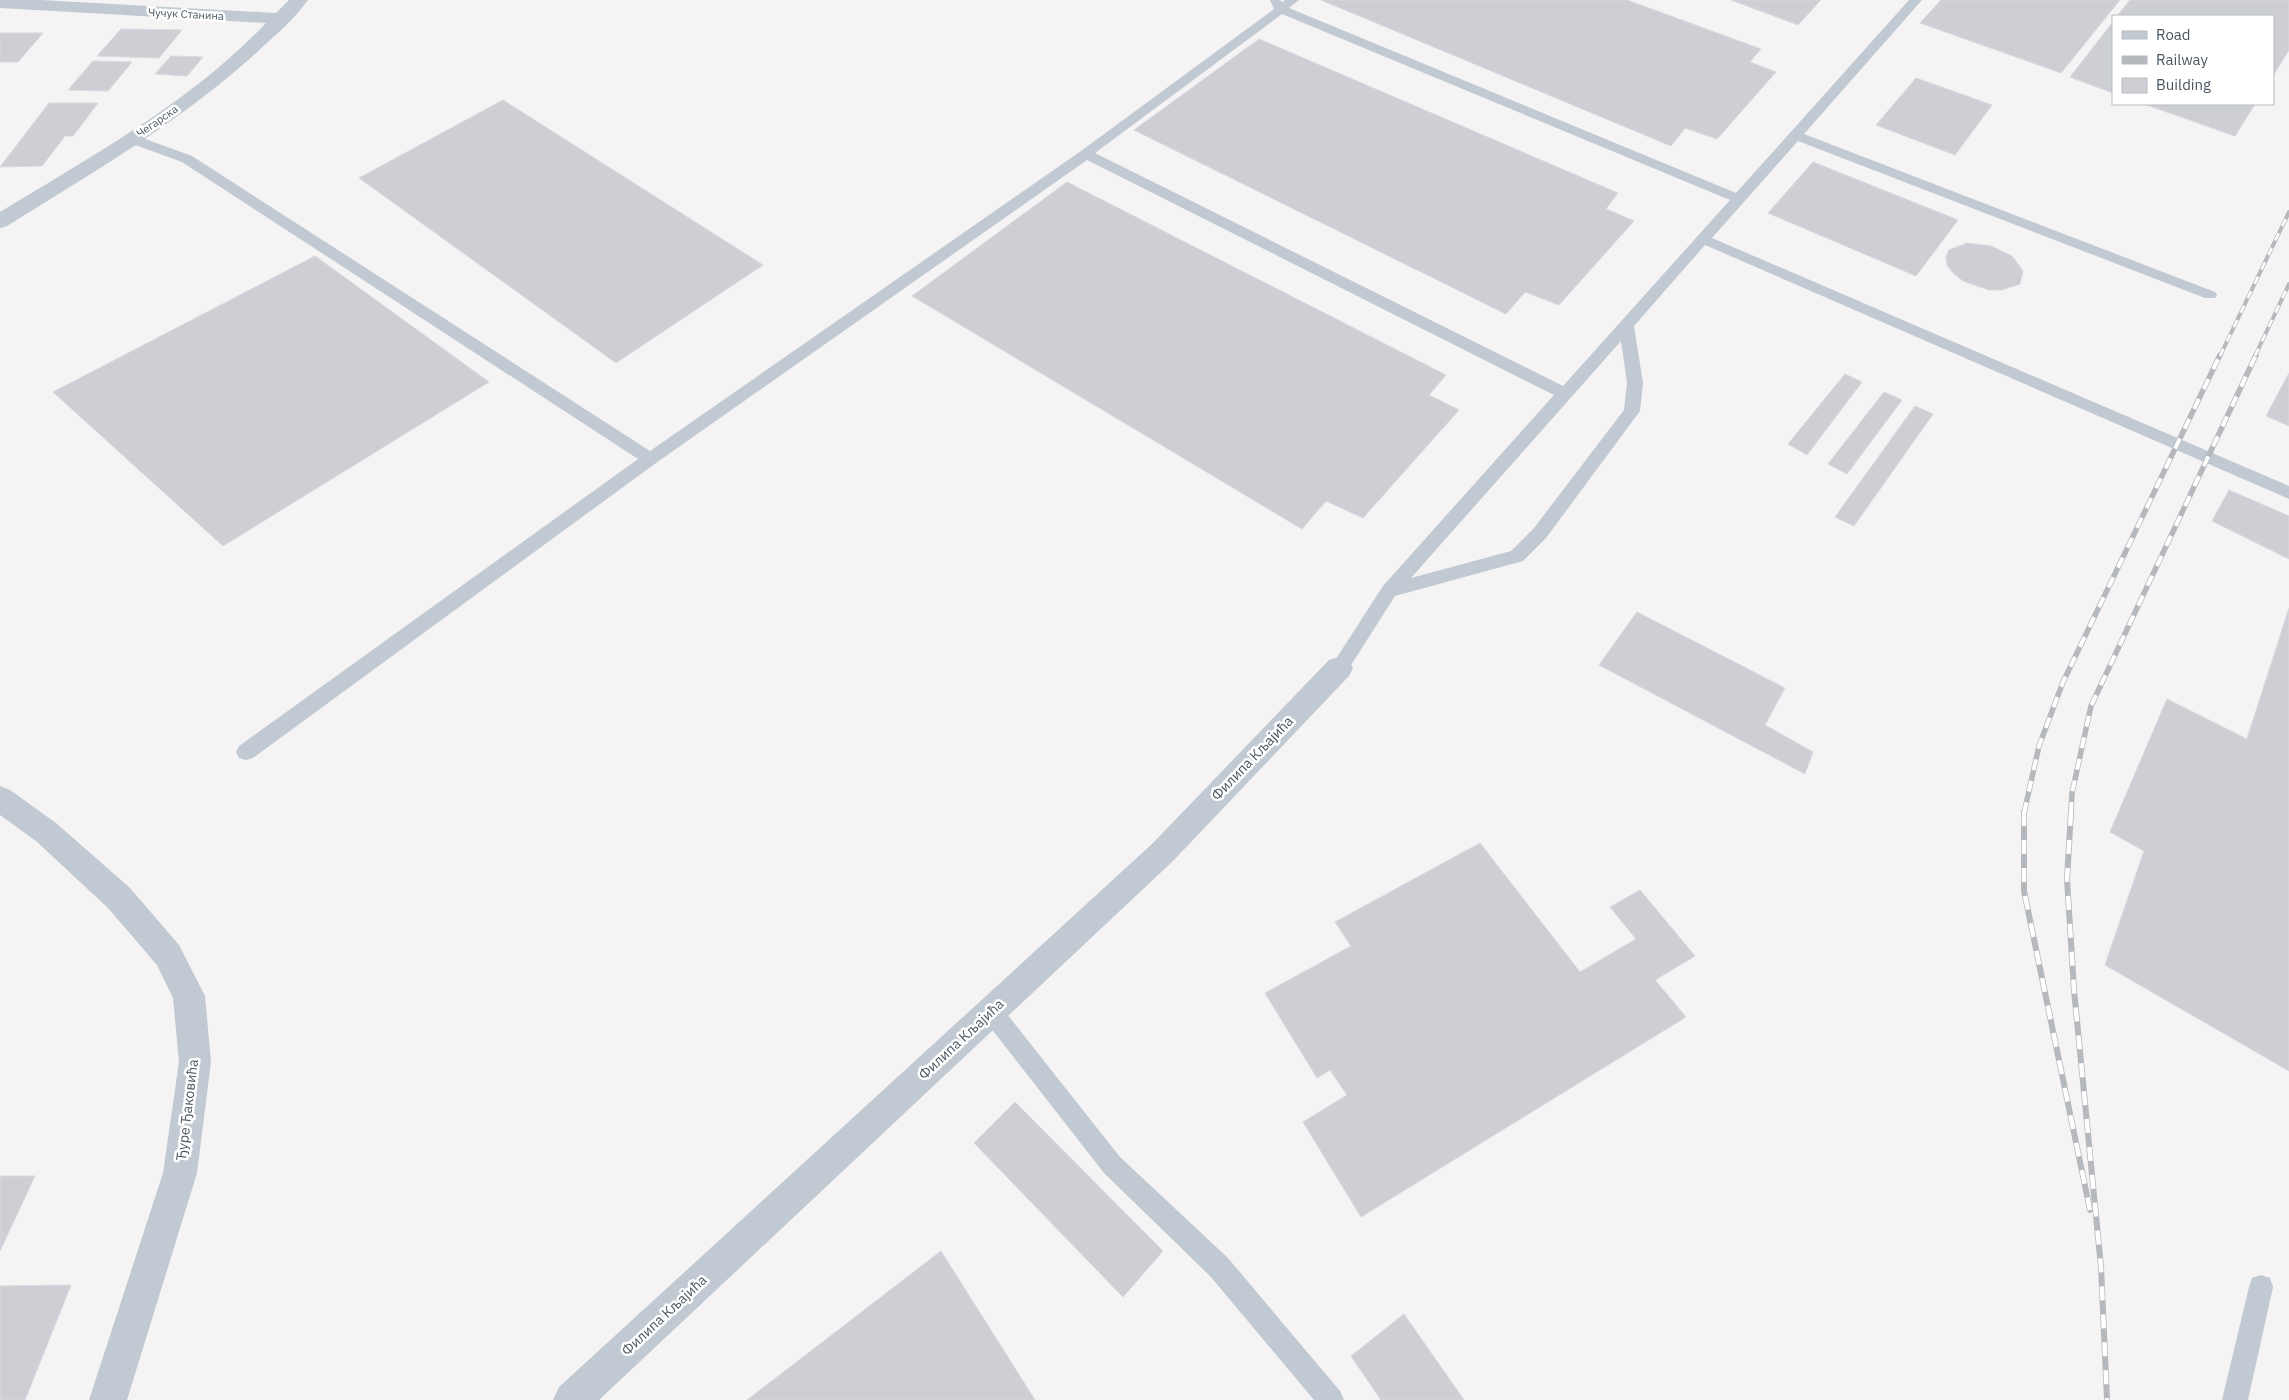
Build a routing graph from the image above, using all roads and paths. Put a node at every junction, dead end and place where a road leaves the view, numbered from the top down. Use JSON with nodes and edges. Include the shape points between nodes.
{"nodes":[{"id":1,"x":299,"y":0,"type":"edge"},
{"id":2,"x":1916,"y":0,"type":"edge"},
{"id":3,"x":1,"y":1,"type":"edge"},
{"id":4,"x":1282,"y":3,"type":"edge"},
{"id":5,"x":282,"y":19,"type":"junction"},
{"id":6,"x":1795,"y":135,"type":"junction"},
{"id":7,"x":132,"y":139,"type":"junction"},
{"id":8,"x":1086,"y":154,"type":"junction"},
{"id":9,"x":1739,"y":199,"type":"junction"},
{"id":10,"x":0,"y":221,"type":"edge"},
{"id":11,"x":1703,"y":239,"type":"junction"},
{"id":12,"x":2210,"y":295,"type":"dead end"},
{"id":13,"x":1626,"y":325,"type":"junction"},
{"id":14,"x":1565,"y":394,"type":"junction"},
{"id":15,"x":650,"y":459,"type":"junction"},
{"id":16,"x":2289,"y":493,"type":"edge"},
{"id":17,"x":1390,"y":591,"type":"junction"},
{"id":18,"x":1339,"y":668,"type":"joint"},
{"id":19,"x":246,"y":752,"type":"dead end"},
{"id":20,"x":0,"y":799,"type":"edge"},
{"id":21,"x":991,"y":1011,"type":"junction"},
{"id":22,"x":2261,"y":1287,"type":"dead end"},
{"id":23,"x":108,"y":1400,"type":"edge"},
{"id":24,"x":572,"y":1400,"type":"edge"},
{"id":25,"x":1331,"y":1400,"type":"edge"},
{"id":26,"x":2235,"y":1400,"type":"edge"}],
"edges":[{"from":1,"to":5,"type":"street","name":"Чегарска"},
{"from":2,"to":6,"type":"lane"},
{"from":3,"to":5,"type":"street","name":"Чучук Станина"},
{"from":4,"to":8,"type":"lane"},
{"from":4,"to":9,"type":"lane"},
{"from":5,"to":7,"type":"street","name":"Чегарска","via":[[203,88]]},
{"from":6,"to":9,"type":"lane"},
{"from":6,"to":12,"type":"lane"},
{"from":7,"to":10,"type":"street","name":"Чегарска"},
{"from":7,"to":15,"type":"lane","via":[[187,159]]},
{"from":8,"to":14,"type":"lane"},
{"from":8,"to":15,"type":"lane"},
{"from":9,"to":11,"type":"lane"},
{"from":11,"to":13,"type":"lane"},
{"from":11,"to":16,"type":"lane"},
{"from":13,"to":14,"type":"lane"},
{"from":13,"to":17,"type":"lane","via":[[1635,384],[1632,410],[1540,533],[1517,556]]},
{"from":14,"to":17,"type":"lane"},
{"from":15,"to":19,"type":"lane"},
{"from":17,"to":18,"type":"lane"},
{"from":18,"to":21,"type":"street","name":"Филипа Кљајића","via":[[1163,852]]},
{"from":20,"to":23,"type":"street","name":"Ђуре Ђаковића","via":[[46,832],[119,898],[168,955],[189,996],[195,1062],[180,1173]]},
{"from":21,"to":24,"type":"street","name":"Филипа Кљајића"},
{"from":21,"to":25,"type":"lane","via":[[1112,1165],[1219,1266]]},
{"from":22,"to":26,"type":"lane"}]}
